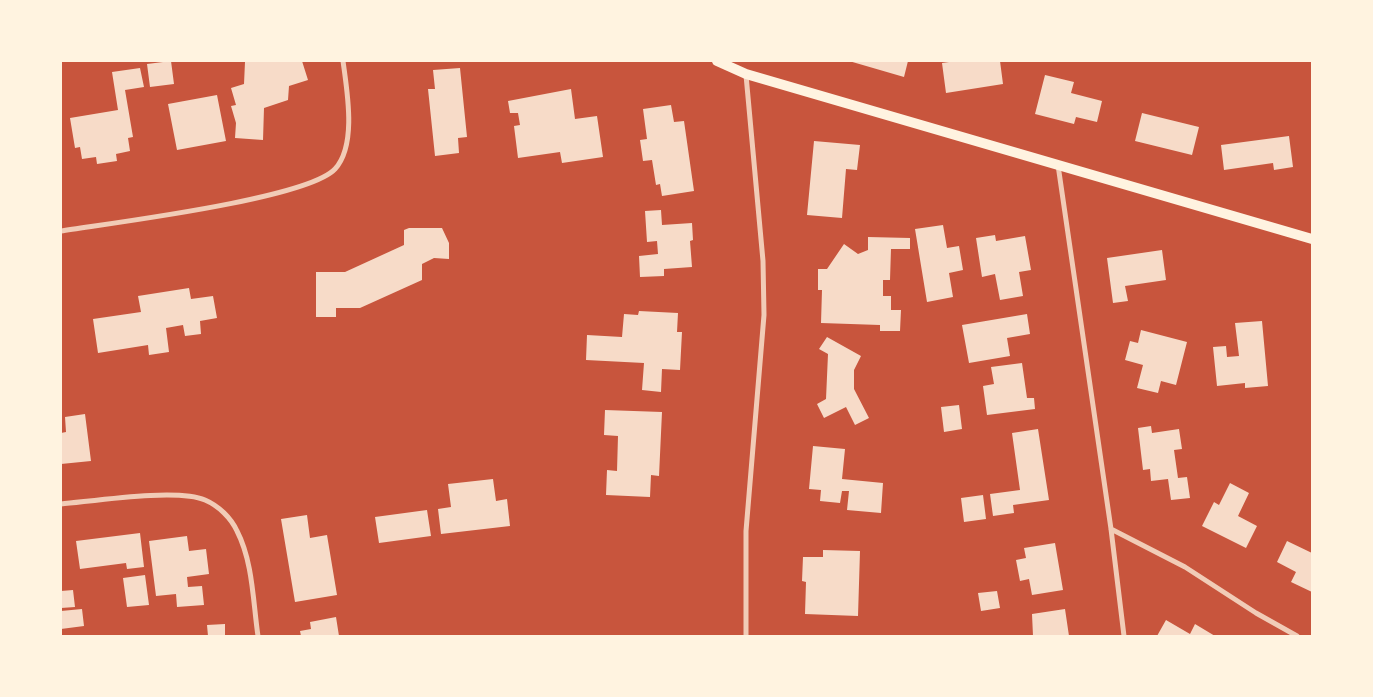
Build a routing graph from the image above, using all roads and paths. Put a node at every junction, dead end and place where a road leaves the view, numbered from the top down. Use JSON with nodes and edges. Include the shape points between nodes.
{"nodes":[{"id":1,"x":343,"y":61,"type":"edge"},
{"id":2,"x":718,"y":61,"type":"edge"},
{"id":3,"x":746,"y":74,"type":"junction"},
{"id":4,"x":1058,"y":165,"type":"junction"},
{"id":5,"x":61,"y":231,"type":"edge"},
{"id":6,"x":1312,"y":239,"type":"edge"},
{"id":7,"x":61,"y":504,"type":"edge"},
{"id":8,"x":1112,"y":529,"type":"junction"},
{"id":9,"x":258,"y":636,"type":"edge"},
{"id":10,"x":746,"y":636,"type":"edge"},
{"id":11,"x":1124,"y":636,"type":"edge"},
{"id":12,"x":1296,"y":636,"type":"edge"}],
"edges":[{"from":1,"to":5,"type":"street","via":[[348,102],[347,136],[344,154],[334,170],[310,183],[274,195]]},
{"from":2,"to":3,"type":"main road"},
{"from":3,"to":4,"type":"main road"},
{"from":3,"to":10,"type":"street","via":[[763,261],[764,315],[746,531]]},
{"from":4,"to":6,"type":"main road"},
{"from":4,"to":8,"type":"street"},
{"from":7,"to":9,"type":"street","via":[[166,495],[204,500],[223,511],[237,531],[247,560]]},
{"from":8,"to":11,"type":"street"},
{"from":8,"to":12,"type":"street","via":[[1185,567]]}]}
